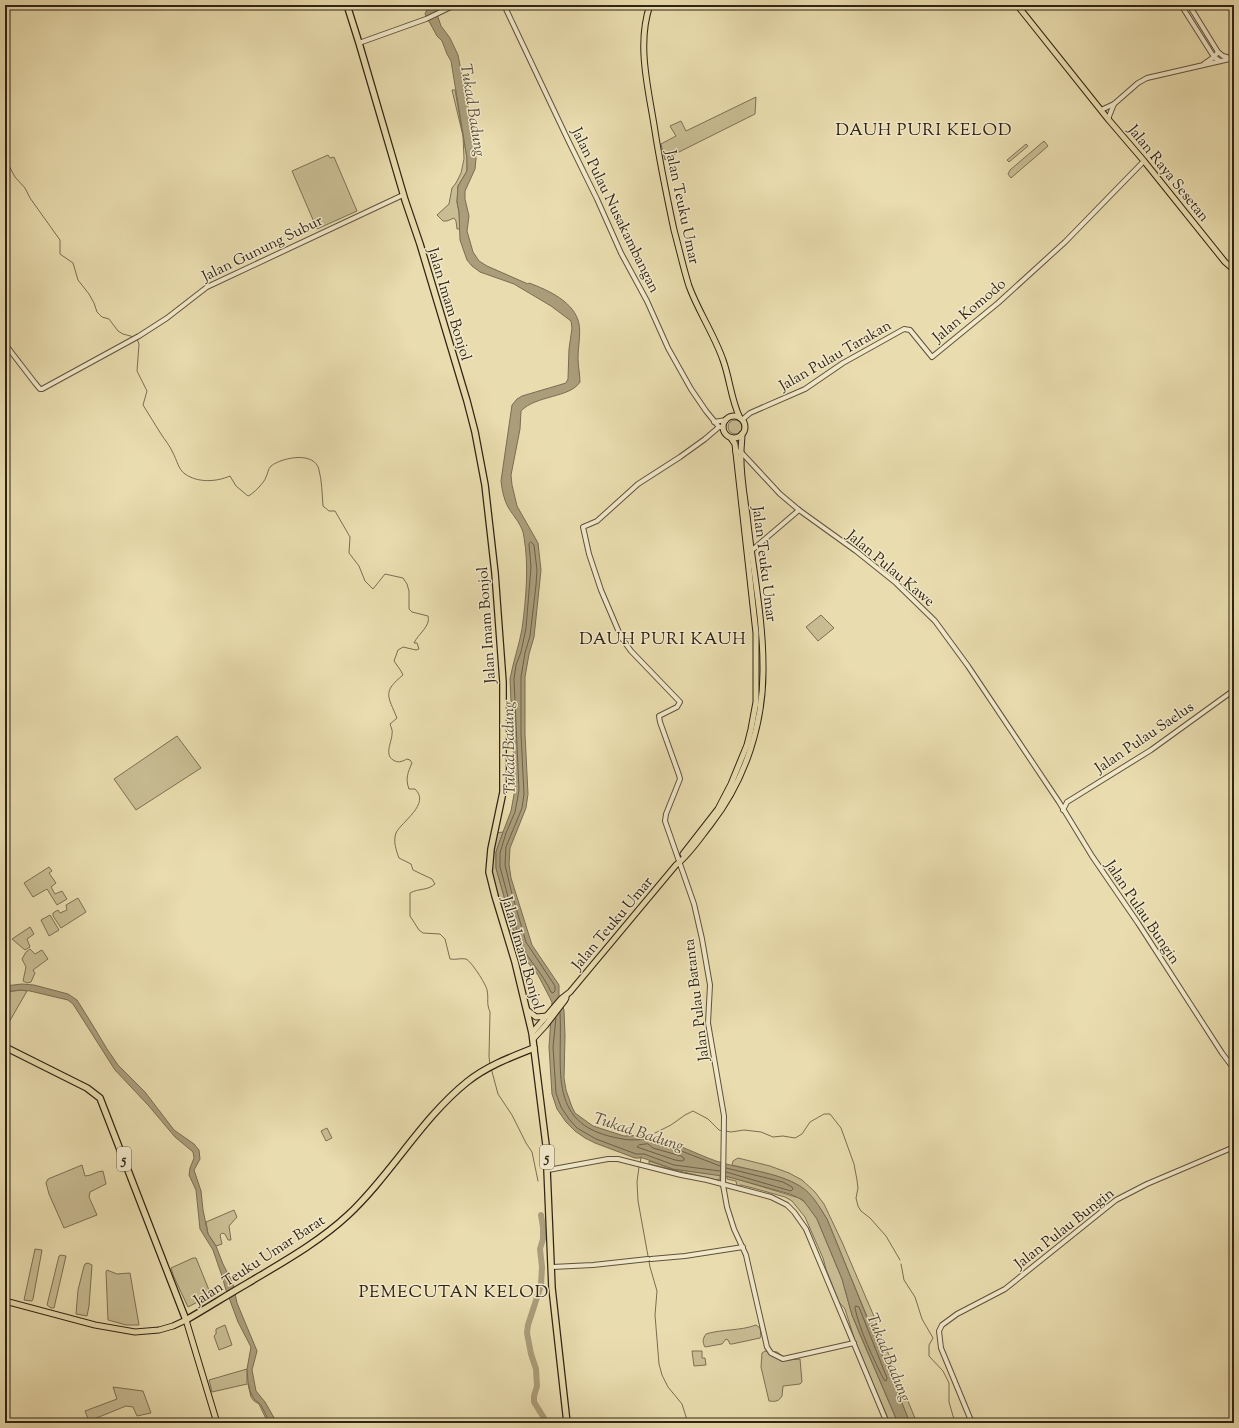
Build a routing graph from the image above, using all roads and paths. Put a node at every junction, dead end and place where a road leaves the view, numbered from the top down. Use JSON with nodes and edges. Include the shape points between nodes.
{"nodes":[{"id":1,"x":347,"y":5,"type":"edge"},
{"id":2,"x":455,"y":5,"type":"edge"},
{"id":3,"x":504,"y":5,"type":"edge"},
{"id":4,"x":650,"y":5,"type":"edge"},
{"id":5,"x":1017,"y":5,"type":"edge"},
{"id":6,"x":1181,"y":5,"type":"edge"},
{"id":7,"x":1189,"y":5,"type":"edge"},
{"id":8,"x":359,"y":42,"type":"junction"},
{"id":9,"x":1218,"y":52,"type":"junction"},
{"id":10,"x":1214,"y":57,"type":"junction"},
{"id":11,"x":1232,"y":58,"type":"edge"},
{"id":12,"x":1220,"y":61,"type":"junction"},
{"id":13,"x":1202,"y":65,"type":"junction"},
{"id":14,"x":1114,"y":104,"type":"junction"},
{"id":15,"x":1101,"y":110,"type":"junction"},
{"id":16,"x":1108,"y":119,"type":"junction"},
{"id":17,"x":1144,"y":161,"type":"junction"},
{"id":18,"x":403,"y":195,"type":"junction"},
{"id":19,"x":1234,"y":270,"type":"edge"},
{"id":20,"x":5,"y":344,"type":"edge"},
{"id":21,"x":932,"y":357,"type":"joint"},
{"id":22,"x":734,"y":405,"type":"junction"},
{"id":23,"x":732,"y":417,"type":"junction"},
{"id":24,"x":741,"y":419,"type":"junction"},
{"id":25,"x":726,"y":420,"type":"junction"},
{"id":26,"x":714,"y":422,"type":"junction"},
{"id":27,"x":721,"y":427,"type":"junction"},
{"id":28,"x":742,"y":434,"type":"junction"},
{"id":29,"x":731,"y":438,"type":"junction"},
{"id":30,"x":738,"y":451,"type":"junction"},
{"id":31,"x":799,"y":510,"type":"junction"},
{"id":32,"x":751,"y":550,"type":"junction"},
{"id":33,"x":1234,"y":690,"type":"edge"},
{"id":34,"x":1059,"y":802,"type":"junction"},
{"id":35,"x":1067,"y":802,"type":"junction"},
{"id":36,"x":1062,"y":808,"type":"junction"},
{"id":37,"x":679,"y":862,"type":"junction"},
{"id":38,"x":527,"y":1010,"type":"junction"},
{"id":39,"x":549,"y":1016,"type":"junction"},
{"id":40,"x":533,"y":1036,"type":"junction"},
{"id":41,"x":5,"y":1048,"type":"edge"},
{"id":42,"x":534,"y":1048,"type":"junction"},
{"id":43,"x":1234,"y":1069,"type":"edge"},
{"id":44,"x":1234,"y":1147,"type":"edge"},
{"id":45,"x":548,"y":1170,"type":"junction"},
{"id":46,"x":723,"y":1185,"type":"junction"},
{"id":47,"x":743,"y":1247,"type":"junction"},
{"id":48,"x":552,"y":1267,"type":"junction"},
{"id":49,"x":5,"y":1301,"type":"edge"},
{"id":50,"x":186,"y":1320,"type":"junction"},
{"id":51,"x":854,"y":1343,"type":"junction"},
{"id":52,"x":217,"y":1423,"type":"edge"},
{"id":53,"x":567,"y":1423,"type":"edge"},
{"id":54,"x":887,"y":1423,"type":"edge"},
{"id":55,"x":972,"y":1423,"type":"edge"}],
"edges":[{"from":1,"to":8,"type":"highway","name":"Jalan Imam Bonjol"},
{"from":2,"to":8,"type":"street","via":[[426,19]]},
{"from":3,"to":26,"type":"street","name":"Jalan Pulau Nusakambangan","via":[[668,348],[691,389]]},
{"from":4,"to":22,"type":"main road","name":"Jalan Teuku Umar","via":[[644,58],[668,204],[687,279],[723,360]]},
{"from":5,"to":15,"type":"main road","name":"Jalan Raya Sesetan"},
{"from":6,"to":10,"type":"street"},
{"from":7,"to":9,"type":"street"},
{"from":8,"to":18,"type":"highway","name":"Jalan Imam Bonjol"},
{"from":9,"to":10,"type":"street"},
{"from":9,"to":11,"type":"street"},
{"from":10,"to":12,"type":"street"},
{"from":10,"to":13,"type":"street"},
{"from":11,"to":12,"type":"street"},
{"from":12,"to":13,"type":"street"},
{"from":13,"to":14,"type":"street","via":[[1143,80]]},
{"from":14,"to":15,"type":"street"},
{"from":14,"to":16,"type":"street"},
{"from":15,"to":16,"type":"main road","name":"Jalan Raya Sesetan"},
{"from":16,"to":17,"type":"main road","name":"Jalan Raya Sesetan"},
{"from":17,"to":19,"type":"main road","name":"Jalan Raya Sesetan"},
{"from":17,"to":21,"type":"street","name":"Jalan Komodo","via":[[1065,242]]},
{"from":18,"to":20,"type":"street","name":"Jalan Gunung Subur","via":[[207,287],[139,336],[41,390]]},
{"from":18,"to":38,"type":"highway","name":"Jalan Imam Bonjol","via":[[470,413],[486,489],[503,682],[503,792],[489,868]]},
{"from":21,"to":24,"type":"street","name":"Jalan Pulau Tarakan","via":[[910,330],[904,329],[843,363],[805,389]]},
{"from":22,"to":23,"type":"main road","name":"Jalan Teuku Umar"},
{"from":22,"to":24,"type":"main road","name":"Jalan Teuku Umar"},
{"from":23,"to":24,"type":"main road"},
{"from":23,"to":25,"type":"main road"},
{"from":24,"to":28,"type":"main road","via":[[745,427]]},
{"from":25,"to":26,"type":"street"},
{"from":25,"to":27,"type":"main road"},
{"from":26,"to":27,"type":"street","name":"Jalan Pulau Nusakambangan"},
{"from":27,"to":29,"type":"main road"},
{"from":27,"to":37,"type":"street","name":"Jalan Pulau Batanta","via":[[638,484],[597,521],[583,527],[601,590],[621,637],[680,702],[677,707],[659,716],[680,775],[665,817],[665,824]]},
{"from":28,"to":29,"type":"main road","via":[[737,438]]},
{"from":28,"to":30,"type":"main road","name":"Jalan Teuku Umar"},
{"from":29,"to":30,"type":"main road","name":"Jalan Teuku Umar"},
{"from":30,"to":31,"type":"street","name":"Jalan Pulau Kawe","via":[[774,489]]},
{"from":30,"to":32,"type":"main road","name":"Jalan Teuku Umar"},
{"from":30,"to":37,"type":"main road","name":"Jalan Teuku Umar","via":[[756,633],[754,718],[742,759],[722,802]]},
{"from":31,"to":32,"type":"street"},
{"from":31,"to":34,"type":"street","name":"Jalan Pulau Kawe","via":[[856,551],[935,621]]},
{"from":32,"to":37,"type":"main road","name":"Jalan Teuku Umar","via":[[762,636],[763,667],[756,730],[745,765],[727,802]]},
{"from":33,"to":35,"type":"street","name":"Jalan Pulau Saelus","via":[[1151,750]]},
{"from":34,"to":35,"type":"street"},
{"from":34,"to":36,"type":"street","name":"Jalan Pulau Kawe"},
{"from":35,"to":36,"type":"street"},
{"from":36,"to":43,"type":"street","name":"Jalan Pulau Bungin"},
{"from":37,"to":39,"type":"main road","name":"Jalan Teuku Umar"},
{"from":37,"to":46,"type":"street","name":"Jalan Pulau Batanta","via":[[694,904],[710,985],[708,1023],[724,1116]]},
{"from":38,"to":39,"type":"main road","via":[[536,1017]]},
{"from":38,"to":40,"type":"highway","name":"Jalan Imam Bonjol"},
{"from":39,"to":40,"type":"main road","name":"Jalan Teuku Umar"},
{"from":40,"to":42,"type":"highway","name":"Jalan Imam Bonjol"},
{"from":41,"to":50,"type":"highway","number":"5","via":[[87,1088],[100,1098]]},
{"from":42,"to":45,"type":"highway","name":"Jalan Imam Bonjol","number":"5"},
{"from":42,"to":50,"type":"highway","name":"Jalan Teuku Umar Barat","via":[[486,1069],[464,1084],[364,1198],[332,1229],[279,1265]]},
{"from":44,"to":55,"type":"street","name":"Jalan Pulau Bungin","via":[[1116,1200],[1012,1285],[944,1322],[939,1331],[941,1348]]},
{"from":45,"to":46,"type":"street","via":[[611,1159]]},
{"from":45,"to":48,"type":"highway","name":"Jalan Imam Bonjol","number":"5"},
{"from":46,"to":47,"type":"street","via":[[734,1229]]},
{"from":46,"to":51,"type":"street","via":[[771,1197],[787,1205],[794,1212],[806,1229]]},
{"from":47,"to":48,"type":"street","via":[[685,1256]]},
{"from":47,"to":51,"type":"street","via":[[767,1347],[771,1353],[783,1359]]},
{"from":48,"to":53,"type":"highway","name":"Jalan Imam Bonjol","number":"5","via":[[552,1288]]},
{"from":49,"to":50,"type":"main road","name":"Jalan Teuku Umar Barat","via":[[95,1325],[135,1332],[159,1330]]},
{"from":50,"to":52,"type":"main road"},
{"from":51,"to":54,"type":"street"}]}
